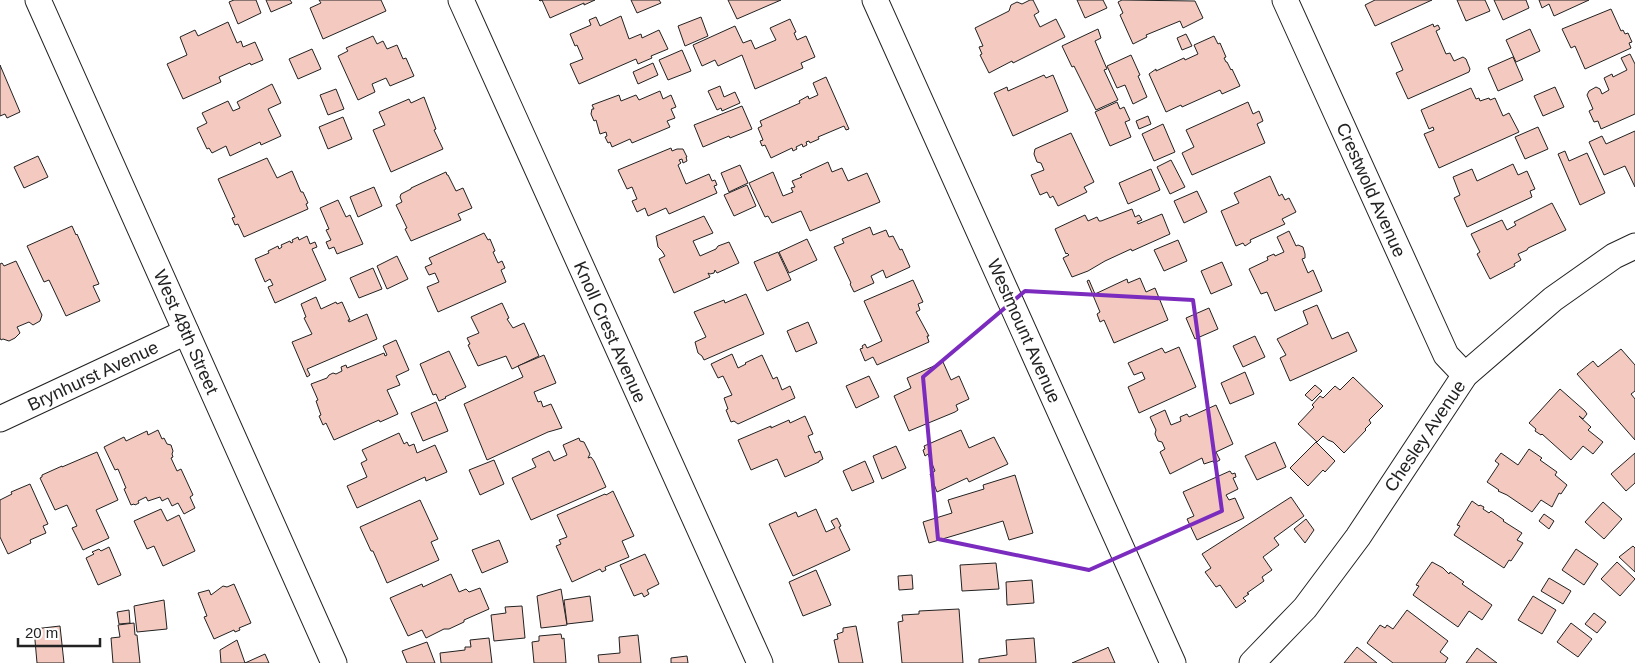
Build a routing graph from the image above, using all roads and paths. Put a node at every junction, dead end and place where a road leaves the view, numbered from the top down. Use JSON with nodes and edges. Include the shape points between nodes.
{"nodes":[{"id":1,"x":38,"y":0,"type":"edge"},
{"id":2,"x":460,"y":0,"type":"edge"},
{"id":3,"x":876,"y":0,"type":"edge"},
{"id":4,"x":1285,"y":0,"type":"edge"},
{"id":5,"x":1635,"y":246,"type":"edge"},
{"id":6,"x":186,"y":332,"type":"junction"},
{"id":7,"x":1465,"y":375,"type":"junction"},
{"id":8,"x":0,"y":419,"type":"edge"},
{"id":9,"x":334,"y":663,"type":"edge"},
{"id":10,"x":760,"y":663,"type":"edge"},
{"id":11,"x":1173,"y":663,"type":"edge"},
{"id":12,"x":1252,"y":663,"type":"edge"}],
"edges":[{"from":1,"to":6,"type":"street","name":"West 48th Street"},
{"from":2,"to":10,"type":"street","name":"Knoll Crest Avenue"},
{"from":3,"to":11,"type":"street","name":"Westmount Avenue"},
{"from":4,"to":7,"type":"street","name":"Crestwold Avenue","via":[[1446,355]]},
{"from":5,"to":7,"type":"street","name":"Chesley Avenue","via":[[1614,256],[1553,299]]},
{"from":6,"to":8,"type":"street","name":"Brynhurst Avenue"},
{"from":6,"to":9,"type":"street","name":"West 48th Street"},
{"from":7,"to":12,"type":"street","name":"Chesley Avenue","via":[[1358,536],[1304,608]]}]}
